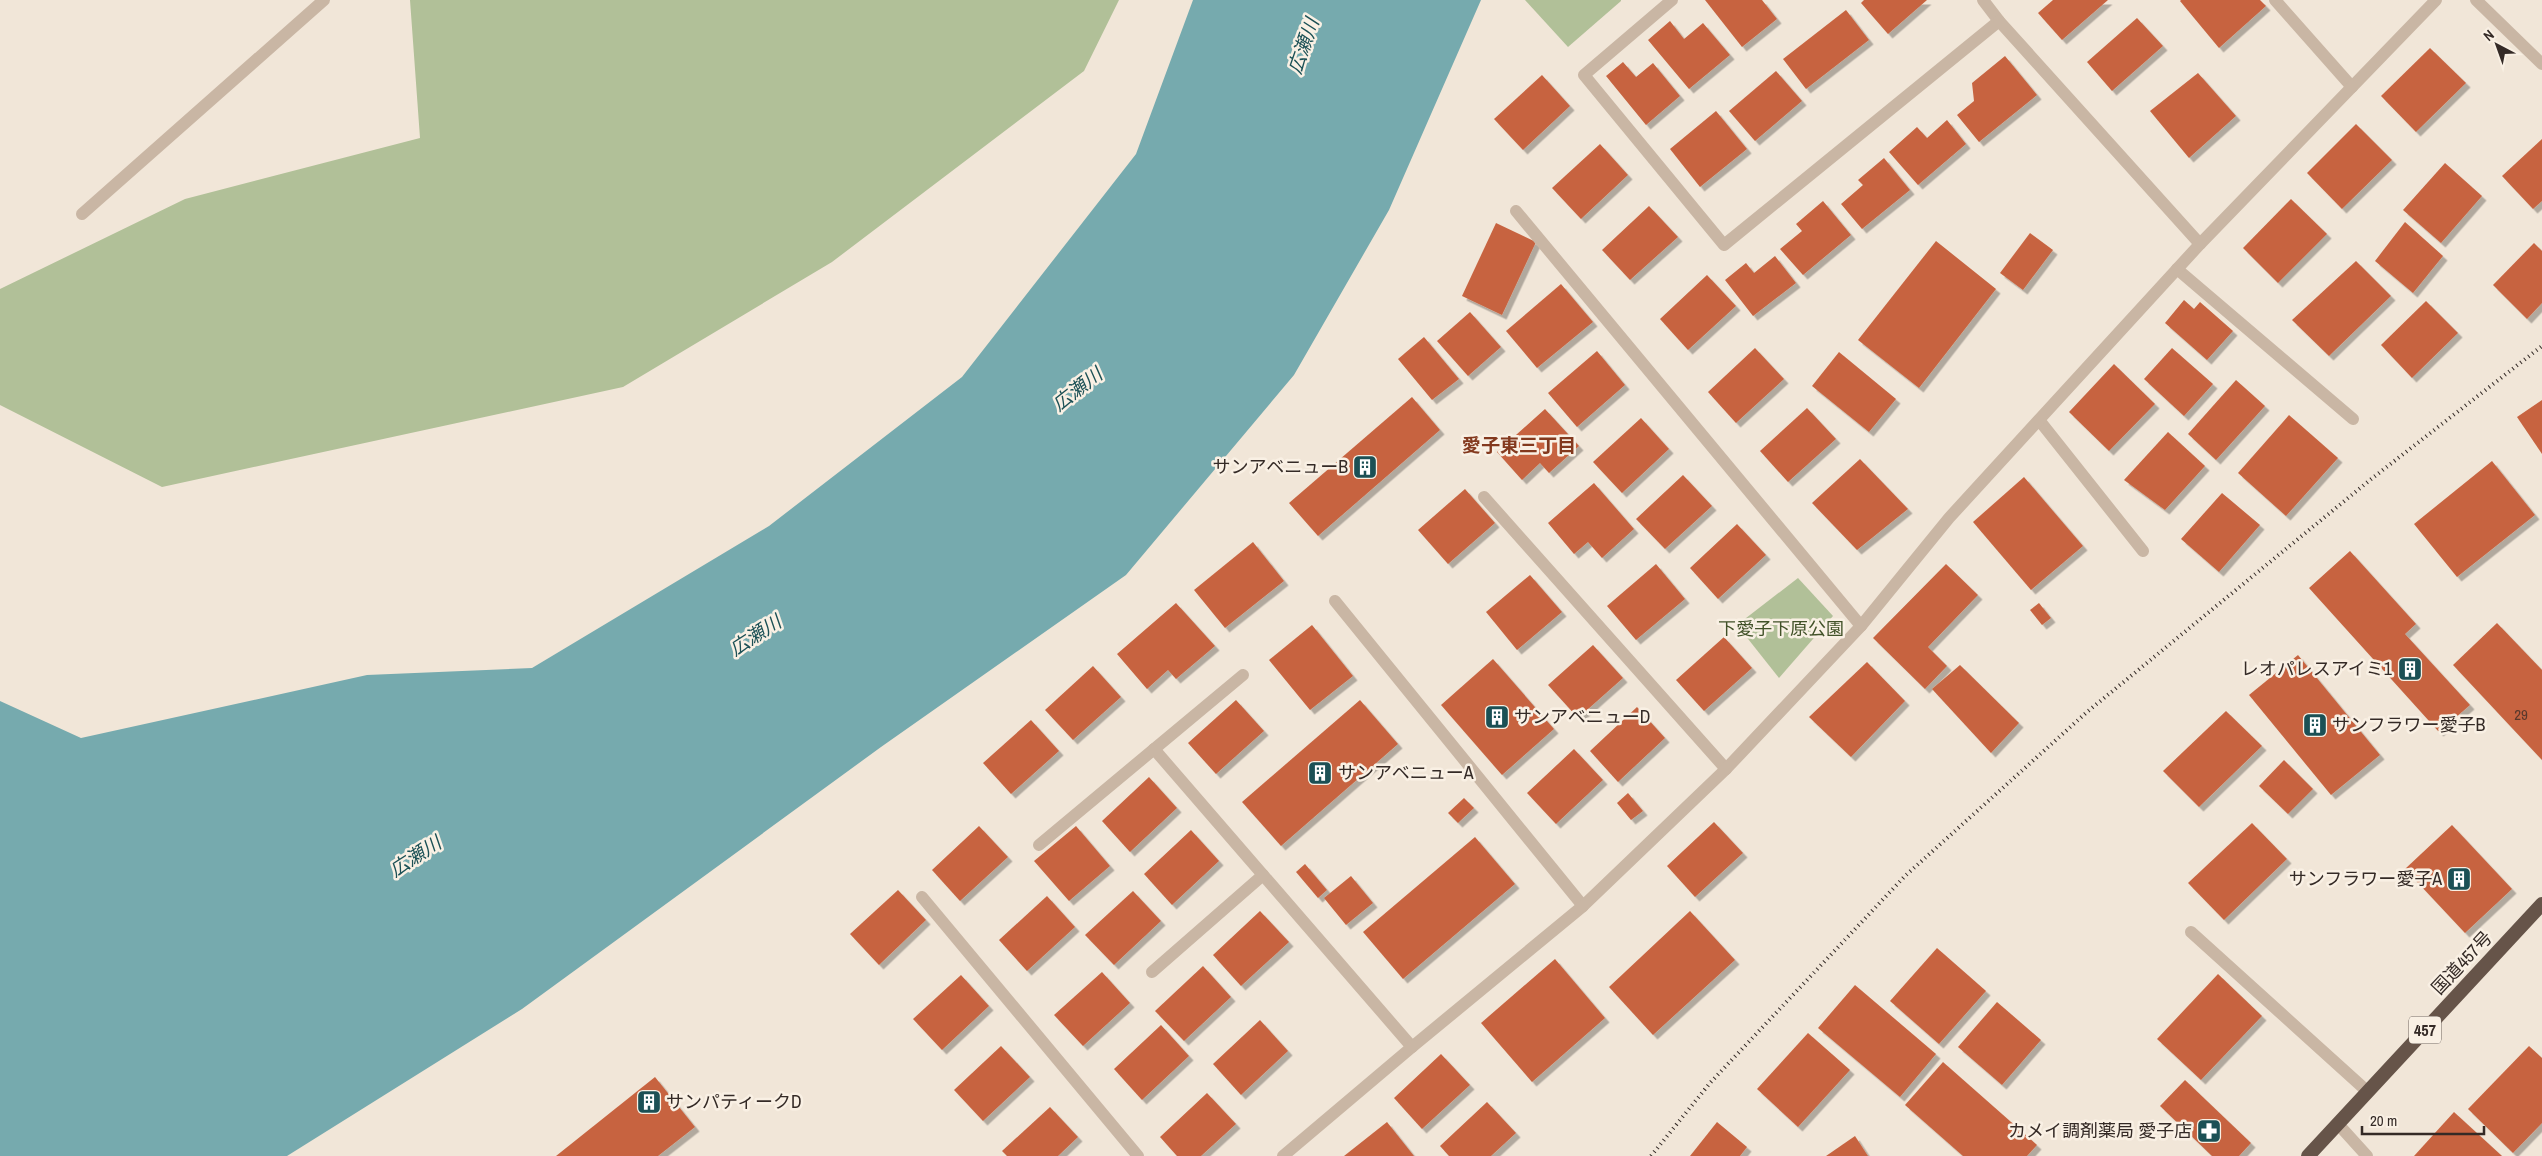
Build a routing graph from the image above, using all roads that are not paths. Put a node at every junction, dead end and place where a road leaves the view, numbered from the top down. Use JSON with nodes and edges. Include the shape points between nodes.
{"nodes":[{"id":1,"x":324,"y":0,"type":"edge"},
{"id":2,"x":1672,"y":0,"type":"edge"},
{"id":3,"x":1983,"y":0,"type":"edge"},
{"id":4,"x":2275,"y":0,"type":"edge"},
{"id":5,"x":2436,"y":0,"type":"edge"},
{"id":6,"x":2476,"y":0,"type":"edge"},
{"id":7,"x":1999,"y":21,"type":"junction"},
{"id":8,"x":2542,"y":64,"type":"edge"},
{"id":9,"x":2352,"y":87,"type":"junction"},
{"id":10,"x":1516,"y":211,"type":"dead end"},
{"id":11,"x":82,"y":214,"type":"dead end"},
{"id":12,"x":2200,"y":244,"type":"junction"},
{"id":13,"x":2177,"y":270,"type":"junction"},
{"id":14,"x":2353,"y":419,"type":"dead end"},
{"id":15,"x":2039,"y":420,"type":"junction"},
{"id":16,"x":1484,"y":497,"type":"dead end"},
{"id":17,"x":2143,"y":551,"type":"dead end"},
{"id":18,"x":1334,"y":602,"type":"dead end"},
{"id":19,"x":1861,"y":626,"type":"junction"},
{"id":20,"x":1243,"y":676,"type":"dead end"},
{"id":21,"x":1154,"y":749,"type":"junction"},
{"id":22,"x":1726,"y":769,"type":"junction"},
{"id":23,"x":1040,"y":845,"type":"dead end"},
{"id":24,"x":1263,"y":876,"type":"junction"},
{"id":25,"x":922,"y":897,"type":"dead end"},
{"id":26,"x":2542,"y":904,"type":"edge"},
{"id":27,"x":1583,"y":906,"type":"junction"},
{"id":28,"x":2191,"y":932,"type":"dead end"},
{"id":29,"x":1152,"y":972,"type":"dead end"},
{"id":30,"x":1412,"y":1047,"type":"junction"},
{"id":31,"x":2368,"y":1092,"type":"junction"},
{"id":32,"x":2338,"y":1124,"type":"junction"},
{"id":33,"x":1138,"y":1156,"type":"edge"},
{"id":34,"x":1283,"y":1156,"type":"edge"},
{"id":35,"x":2308,"y":1156,"type":"edge"},
{"id":36,"x":2367,"y":1156,"type":"edge"}],
"edges":[{"from":1,"to":11,"type":"street"},
{"from":2,"to":7,"type":"street","via":[[1584,75],[1724,245]]},
{"from":3,"to":7,"type":"street"},
{"from":4,"to":9,"type":"street"},
{"from":5,"to":9,"type":"street"},
{"from":6,"to":8,"type":"street"},
{"from":7,"to":12,"type":"street"},
{"from":9,"to":12,"type":"street"},
{"from":10,"to":19,"type":"street"},
{"from":12,"to":13,"type":"street"},
{"from":13,"to":14,"type":"street"},
{"from":13,"to":15,"type":"street"},
{"from":15,"to":17,"type":"street"},
{"from":15,"to":19,"type":"street","via":[[1949,518]]},
{"from":16,"to":22,"type":"street"},
{"from":18,"to":27,"type":"street"},
{"from":19,"to":22,"type":"street"},
{"from":20,"to":21,"type":"street"},
{"from":21,"to":23,"type":"street"},
{"from":21,"to":24,"type":"street"},
{"from":22,"to":27,"type":"street"},
{"from":24,"to":29,"type":"street"},
{"from":24,"to":30,"type":"street"},
{"from":25,"to":33,"type":"street"},
{"from":26,"to":31,"type":"highway","name":"国道457号","number":"457"},
{"from":27,"to":30,"type":"street"},
{"from":28,"to":31,"type":"street"},
{"from":30,"to":34,"type":"street"},
{"from":31,"to":32,"type":"highway","name":"国道457号","number":"457"},
{"from":32,"to":35,"type":"highway","name":"国道457号","number":"457"},
{"from":32,"to":36,"type":"street"}]}
